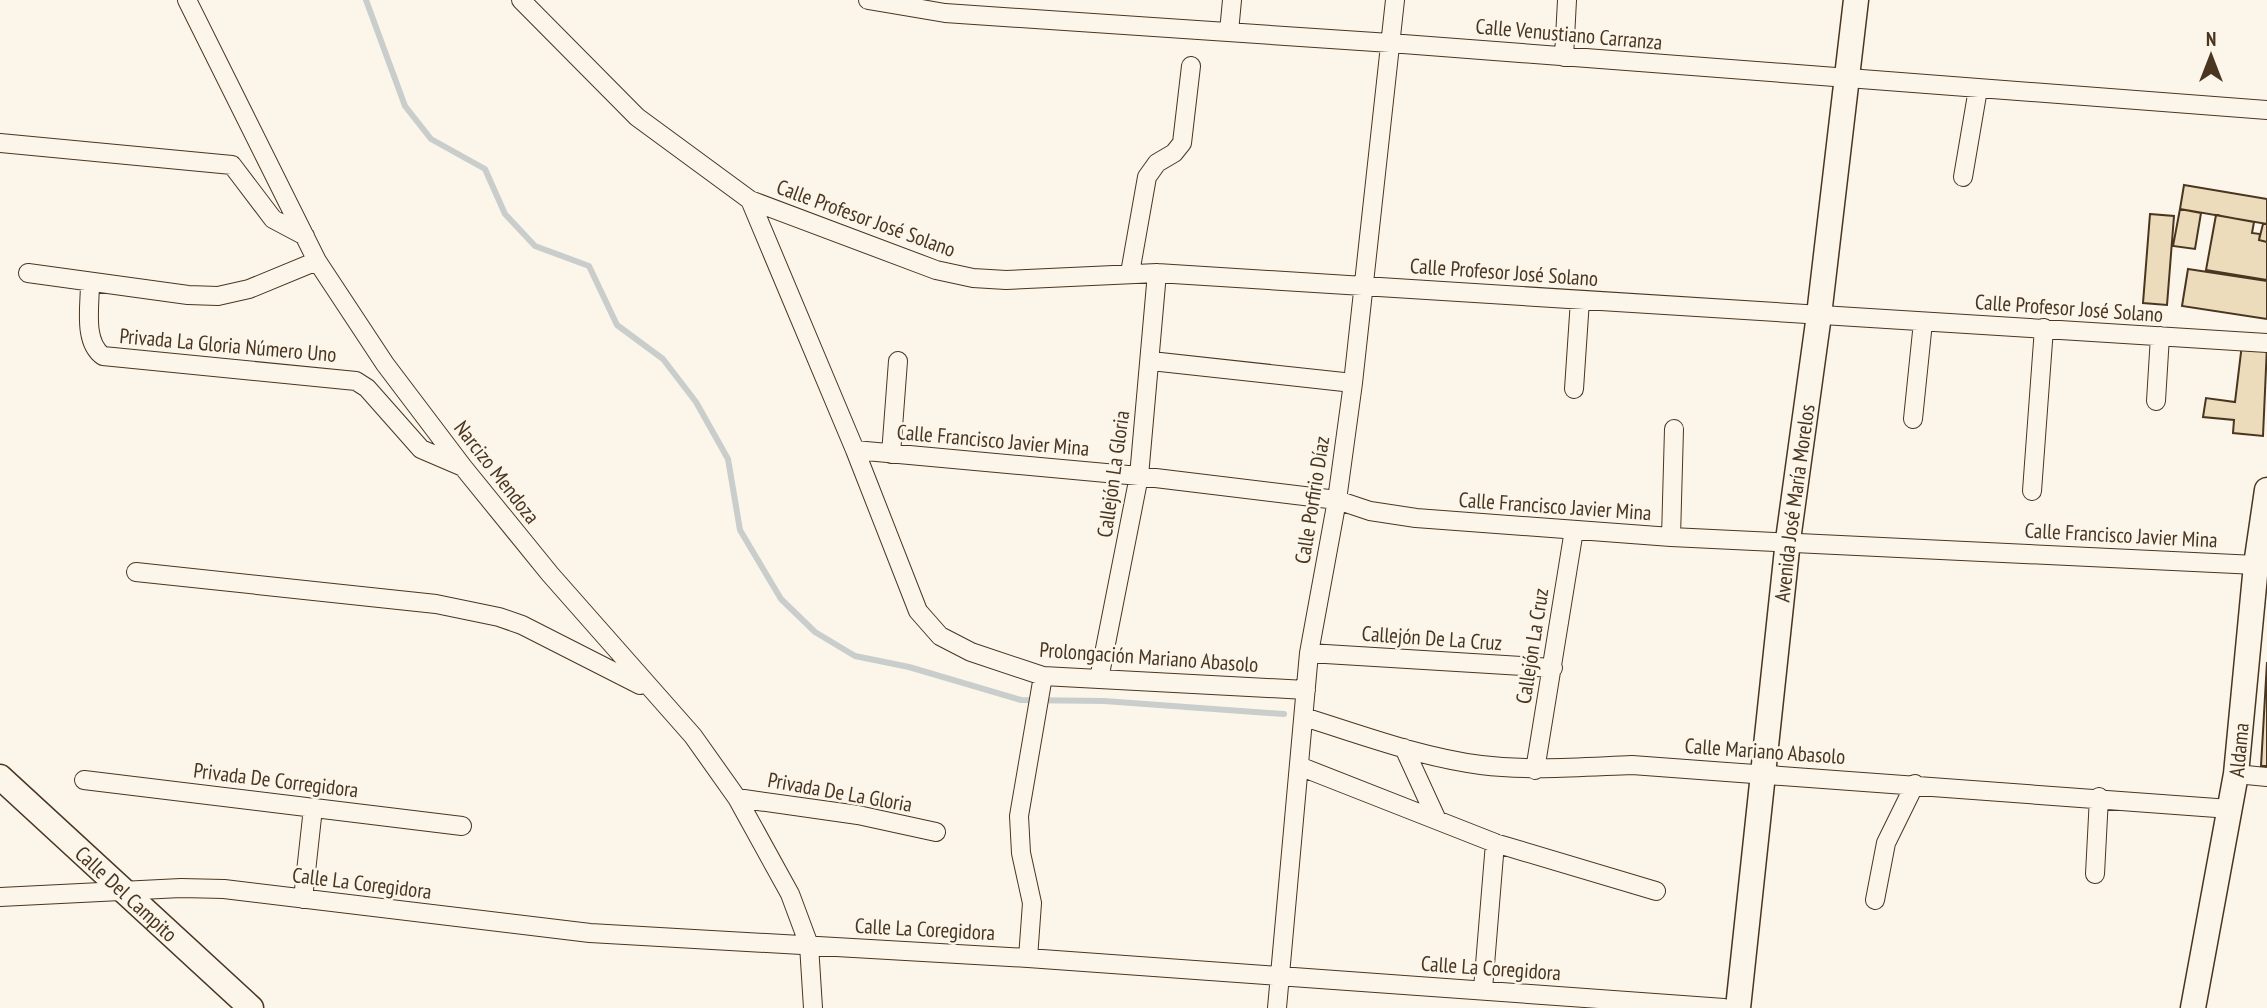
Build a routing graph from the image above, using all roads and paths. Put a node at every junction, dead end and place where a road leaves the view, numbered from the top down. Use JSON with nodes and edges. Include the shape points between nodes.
{"nodes":[{"id":1,"x":187,"y":0,"type":"edge"},
{"id":2,"x":521,"y":0,"type":"edge"},
{"id":3,"x":868,"y":0,"type":"edge"},
{"id":4,"x":1232,"y":0,"type":"edge"},
{"id":5,"x":1395,"y":0,"type":"edge"},
{"id":6,"x":1567,"y":0,"type":"edge"},
{"id":7,"x":1856,"y":0,"type":"edge"},
{"id":8,"x":945,"y":7,"type":"edge"},
{"id":9,"x":1229,"y":32,"type":"junction"},
{"id":10,"x":1390,"y":43,"type":"junction"},
{"id":11,"x":1564,"y":57,"type":"junction"},
{"id":12,"x":1191,"y":66,"type":"dead end"},
{"id":13,"x":1847,"y":80,"type":"junction"},
{"id":14,"x":1978,"y":89,"type":"junction"},
{"id":15,"x":2267,"y":110,"type":"edge"},
{"id":16,"x":0,"y":143,"type":"edge"},
{"id":17,"x":1963,"y":177,"type":"dead end"},
{"id":18,"x":750,"y":200,"type":"junction"},
{"id":19,"x":305,"y":236,"type":"junction"},
{"id":20,"x":317,"y":261,"type":"junction"},
{"id":21,"x":1130,"y":273,"type":"junction"},
{"id":22,"x":28,"y":274,"type":"dead end"},
{"id":23,"x":1157,"y":274,"type":"junction"},
{"id":24,"x":90,"y":283,"type":"junction"},
{"id":25,"x":1365,"y":285,"type":"junction"},
{"id":26,"x":1580,"y":300,"type":"junction"},
{"id":27,"x":1819,"y":315,"type":"junction"},
{"id":28,"x":1923,"y":322,"type":"junction"},
{"id":29,"x":2044,"y":328,"type":"junction"},
{"id":30,"x":2160,"y":337,"type":"junction"},
{"id":31,"x":2267,"y":343,"type":"edge"},
{"id":32,"x":898,"y":361,"type":"dead end"},
{"id":33,"x":1151,"y":361,"type":"junction"},
{"id":34,"x":1353,"y":383,"type":"junction"},
{"id":35,"x":1574,"y":389,"type":"dead end"},
{"id":36,"x":2156,"y":401,"type":"dead end"},
{"id":37,"x":1913,"y":419,"type":"dead end"},
{"id":38,"x":1674,"y":429,"type":"dead end"},
{"id":39,"x":855,"y":450,"type":"junction"},
{"id":40,"x":891,"y":454,"type":"junction"},
{"id":41,"x":463,"y":467,"type":"junction"},
{"id":42,"x":1139,"y":476,"type":"junction"},
{"id":43,"x":2267,"y":490,"type":"edge"},
{"id":44,"x":2032,"y":491,"type":"dead end"},
{"id":45,"x":1337,"y":499,"type":"junction"},
{"id":46,"x":1574,"y":530,"type":"junction"},
{"id":47,"x":1671,"y":537,"type":"junction"},
{"id":48,"x":1788,"y":540,"type":"junction"},
{"id":49,"x":2256,"y":565,"type":"junction"},
{"id":50,"x":136,"y":572,"type":"dead end"},
{"id":51,"x":1309,"y":653,"type":"junction"},
{"id":52,"x":1553,"y":668,"type":"junction"},
{"id":53,"x":1100,"y":679,"type":"junction"},
{"id":54,"x":1042,"y":684,"type":"junction"},
{"id":55,"x":650,"y":690,"type":"junction"},
{"id":56,"x":1306,"y":690,"type":"junction"},
{"id":57,"x":1304,"y":717,"type":"junction"},
{"id":58,"x":1404,"y":748,"type":"junction"},
{"id":59,"x":1299,"y":766,"type":"junction"},
{"id":60,"x":1535,"y":770,"type":"junction"},
{"id":61,"x":1765,"y":774,"type":"junction"},
{"id":62,"x":2236,"y":774,"type":"junction"},
{"id":63,"x":0,"y":777,"type":"edge"},
{"id":64,"x":2267,"y":777,"type":"edge"},
{"id":65,"x":84,"y":780,"type":"dead end"},
{"id":66,"x":1915,"y":784,"type":"junction"},
{"id":67,"x":2099,"y":797,"type":"junction"},
{"id":68,"x":737,"y":798,"type":"junction"},
{"id":69,"x":313,"y":808,"type":"junction"},
{"id":70,"x":2230,"y":809,"type":"junction"},
{"id":71,"x":1437,"y":820,"type":"junction"},
{"id":72,"x":462,"y":826,"type":"dead end"},
{"id":73,"x":936,"y":832,"type":"dead end"},
{"id":74,"x":1495,"y":843,"type":"junction"},
{"id":75,"x":2095,"y":874,"type":"dead end"},
{"id":76,"x":1656,"y":891,"type":"dead end"},
{"id":77,"x":126,"y":893,"type":"junction"},
{"id":78,"x":0,"y":897,"type":"edge"},
{"id":79,"x":303,"y":899,"type":"junction"},
{"id":80,"x":1875,"y":900,"type":"dead end"},
{"id":81,"x":809,"y":945,"type":"junction"},
{"id":82,"x":1028,"y":958,"type":"junction"},
{"id":83,"x":1280,"y":977,"type":"junction"},
{"id":84,"x":1483,"y":989,"type":"junction"},
{"id":85,"x":251,"y":1008,"type":"edge"},
{"id":86,"x":813,"y":1008,"type":"edge"},
{"id":87,"x":1277,"y":1008,"type":"edge"},
{"id":88,"x":1724,"y":1008,"type":"edge"},
{"id":89,"x":1738,"y":1008,"type":"edge"},
{"id":90,"x":2193,"y":1008,"type":"edge"}],
"edges":[{"from":1,"to":19,"type":"street","name":"Narcizo Mendoza"},
{"from":2,"to":18,"type":"street","via":[[636,117]]},
{"from":3,"to":8,"type":"street","name":"Calle Venustiano Carranza"},
{"from":4,"to":9,"type":"street"},
{"from":5,"to":10,"type":"street","name":"Calle Porfirio Díaz"},
{"from":6,"to":11,"type":"street"},
{"from":7,"to":13,"type":"main road","name":"Avenida José María Morelos"},
{"from":8,"to":9,"type":"street","name":"Calle Venustiano Carranza"},
{"from":9,"to":10,"type":"street","name":"Calle Venustiano Carranza"},
{"from":10,"to":11,"type":"street","name":"Calle Venustiano Carranza"},
{"from":10,"to":25,"type":"street","name":"Calle Porfirio Díaz"},
{"from":11,"to":13,"type":"street","name":"Calle Venustiano Carranza"},
{"from":12,"to":21,"type":"street","via":[[1182,143],[1147,177]]},
{"from":13,"to":14,"type":"street","name":"Calle Venustiano Carranza"},
{"from":13,"to":27,"type":"main road","name":"Avenida José María Morelos"},
{"from":14,"to":15,"type":"street","name":"Calle Venustiano Carranza"},
{"from":14,"to":17,"type":"street"},
{"from":16,"to":19,"type":"street","via":[[233,164],[273,219]]},
{"from":18,"to":21,"type":"street","name":"Calle Profesor José Solano","via":[[936,270],[973,278]]},
{"from":18,"to":39,"type":"street","name":"Prolongación Mariano Abasolo"},
{"from":19,"to":20,"type":"street","name":"Narcizo Mendoza"},
{"from":20,"to":24,"type":"street","via":[[249,289],[218,296]]},
{"from":20,"to":41,"type":"street","name":"Narcizo Mendoza","via":[[385,364]]},
{"from":21,"to":23,"type":"street","name":"Calle Profesor José Solano"},
{"from":22,"to":24,"type":"street"},
{"from":23,"to":25,"type":"street","name":"Calle Profesor José Solano"},
{"from":23,"to":33,"type":"street","name":"Callejón La Gloria"},
{"from":24,"to":41,"type":"street","name":"Privada La Gloria Número Uno","via":[[91,339],[94,350],[103,356],[356,381],[368,388],[421,449]]},
{"from":25,"to":26,"type":"street","name":"Calle Profesor José Solano"},
{"from":25,"to":34,"type":"street","name":"Calle Porfirio Díaz"},
{"from":26,"to":27,"type":"street","name":"Calle Profesor José Solano"},
{"from":26,"to":35,"type":"street"},
{"from":27,"to":28,"type":"street","name":"Calle Profesor José Solano"},
{"from":27,"to":48,"type":"main road","name":"Avenida José María Morelos"},
{"from":28,"to":29,"type":"street","name":"Calle Profesor José Solano"},
{"from":28,"to":37,"type":"street"},
{"from":29,"to":30,"type":"street","name":"Calle Profesor José Solano"},
{"from":29,"to":44,"type":"street"},
{"from":30,"to":31,"type":"street","name":"Calle Profesor José Solano"},
{"from":30,"to":36,"type":"street"},
{"from":32,"to":40,"type":"street"},
{"from":33,"to":34,"type":"street"},
{"from":33,"to":42,"type":"street","name":"Callejón La Gloria"},
{"from":34,"to":45,"type":"street","name":"Calle Porfirio Díaz"},
{"from":38,"to":47,"type":"street"},
{"from":39,"to":40,"type":"street","name":"Calle Francisco Javier Mina"},
{"from":39,"to":54,"type":"street","name":"Prolongación Mariano Abasolo","via":[[918,611],[940,636]]},
{"from":40,"to":42,"type":"street","name":"Calle Francisco Javier Mina"},
{"from":41,"to":55,"type":"street","name":"Narcizo Mendoza"},
{"from":42,"to":45,"type":"street","name":"Calle Francisco Javier Mina"},
{"from":42,"to":53,"type":"street","name":"Callejón La Gloria"},
{"from":43,"to":49,"type":"main road","name":"Aldama"},
{"from":45,"to":46,"type":"street","name":"Calle Francisco Javier Mina","via":[[1391,515]]},
{"from":45,"to":51,"type":"street","name":"Calle Porfirio Díaz"},
{"from":46,"to":47,"type":"street","name":"Calle Francisco Javier Mina"},
{"from":46,"to":52,"type":"street","name":"Callejón La Cruz"},
{"from":47,"to":48,"type":"street","name":"Calle Francisco Javier Mina"},
{"from":48,"to":49,"type":"street","name":"Calle Francisco Javier Mina"},
{"from":48,"to":61,"type":"main road","name":"Avenida José María Morelos"},
{"from":49,"to":62,"type":"main road","name":"Aldama"},
{"from":50,"to":55,"type":"street","via":[[436,604],[499,617]]},
{"from":51,"to":52,"type":"street","name":"Callejón De La Cruz"},
{"from":51,"to":56,"type":"street","name":"Calle Porfirio Díaz"},
{"from":52,"to":60,"type":"street","name":"Callejón La Cruz"},
{"from":53,"to":54,"type":"street","name":"Prolongación Mariano Abasolo"},
{"from":53,"to":56,"type":"street","name":"Prolongación Mariano Abasolo"},
{"from":54,"to":82,"type":"street","via":[[1018,835],[1032,903]]},
{"from":55,"to":68,"type":"street","name":"Narcizo Mendoza","via":[[693,736]]},
{"from":56,"to":57,"type":"street","name":"Calle Porfirio Díaz"},
{"from":57,"to":58,"type":"street","name":"Calle Mariano Abasolo"},
{"from":57,"to":59,"type":"street","name":"Calle Porfirio Díaz"},
{"from":58,"to":60,"type":"street","name":"Calle Mariano Abasolo","via":[[1480,765]]},
{"from":58,"to":71,"type":"street"},
{"from":59,"to":71,"type":"street"},
{"from":59,"to":83,"type":"street","name":"Calle Porfirio Díaz"},
{"from":60,"to":61,"type":"street","name":"Calle Mariano Abasolo","via":[[1632,765]]},
{"from":61,"to":66,"type":"street","name":"Calle Mariano Abasolo"},
{"from":61,"to":89,"type":"main road","name":"Avenida José María Morelos"},
{"from":62,"to":64,"type":"street"},
{"from":62,"to":70,"type":"main road","name":"Aldama"},
{"from":63,"to":77,"type":"main road","name":"Calle Del Campito"},
{"from":65,"to":69,"type":"street","name":"Privada De Corregidora"},
{"from":66,"to":67,"type":"street","name":"Calle Mariano Abasolo"},
{"from":66,"to":80,"type":"street","via":[[1886,843]]},
{"from":67,"to":70,"type":"street","name":"Calle Mariano Abasolo"},
{"from":67,"to":75,"type":"street"},
{"from":68,"to":73,"type":"street","name":"Privada De La Gloria","via":[[858,815]]},
{"from":68,"to":81,"type":"street","name":"Narcizo Mendoza","via":[[790,894]]},
{"from":69,"to":72,"type":"street","name":"Privada De Corregidora"},
{"from":69,"to":79,"type":"street"},
{"from":70,"to":90,"type":"main road","name":"Aldama"},
{"from":71,"to":74,"type":"street"},
{"from":74,"to":76,"type":"street"},
{"from":74,"to":84,"type":"street"},
{"from":77,"to":78,"type":"street","name":"Calle La Coregidora"},
{"from":77,"to":79,"type":"street","name":"Calle La Coregidora","via":[[224,889]]},
{"from":77,"to":85,"type":"main road","name":"Calle Del Campito"},
{"from":79,"to":81,"type":"street","name":"Calle La Coregidora","via":[[578,932]]},
{"from":81,"to":82,"type":"street","name":"Calle La Coregidora"},
{"from":81,"to":86,"type":"street","name":"Narcizo Mendoza"},
{"from":82,"to":83,"type":"street","name":"Calle La Coregidora"},
{"from":83,"to":84,"type":"street","name":"Calle La Coregidora"},
{"from":83,"to":87,"type":"street","name":"Calle Porfirio Díaz"},
{"from":84,"to":88,"type":"street","name":"Calle La Coregidora"}]}
